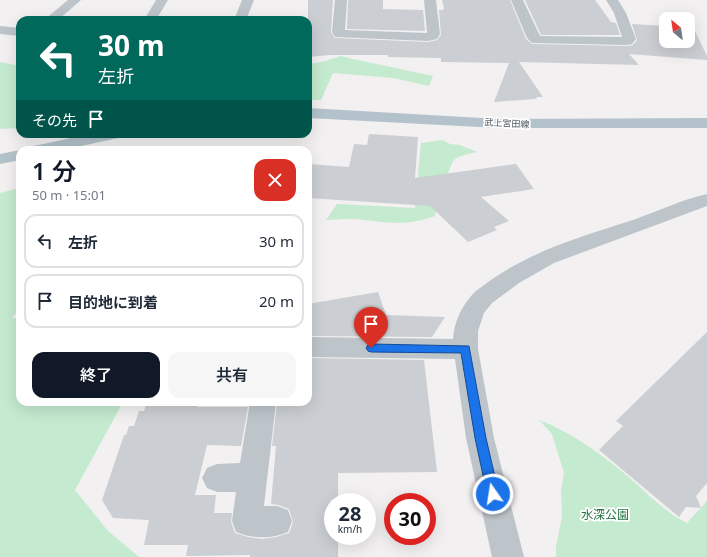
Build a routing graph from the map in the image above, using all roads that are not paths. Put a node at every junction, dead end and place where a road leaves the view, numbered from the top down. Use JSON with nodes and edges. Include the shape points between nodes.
{"nodes":[{"id":1,"x":75,"y":0,"type":"edge"},
{"id":2,"x":162,"y":0,"type":"edge"},
{"id":3,"x":248,"y":0,"type":"edge"},
{"id":4,"x":342,"y":0,"type":"edge"},
{"id":5,"x":430,"y":0,"type":"edge"},
{"id":6,"x":517,"y":0,"type":"edge"},
{"id":7,"x":612,"y":0,"type":"edge"},
{"id":8,"x":55,"y":16,"type":"edge"},
{"id":9,"x":152,"y":16,"type":"edge"},
{"id":10,"x":242,"y":16,"type":"edge"},
{"id":11,"x":0,"y":30,"type":"edge"},
{"id":12,"x":16,"y":32,"type":"edge"},
{"id":13,"x":312,"y":113,"type":"edge"},
{"id":14,"x":707,"y":123,"type":"edge"},
{"id":15,"x":94,"y":138,"type":"edge"},
{"id":16,"x":58,"y":146,"type":"edge"},
{"id":17,"x":16,"y":155,"type":"edge"},
{"id":18,"x":0,"y":159,"type":"edge"},
{"id":19,"x":707,"y":200,"type":"edge"},
{"id":20,"x":312,"y":347,"type":"edge"},
{"id":21,"x":466,"y":349,"type":"junction"},
{"id":22,"x":262,"y":406,"type":"edge"},
{"id":23,"x":217,"y":478,"type":"dead end"},
{"id":24,"x":253,"y":478,"type":"junction"},
{"id":25,"x":277,"y":521,"type":"dead end"},
{"id":26,"x":508,"y":557,"type":"edge"}],
"edges":[{"from":1,"to":8,"type":"street"},
{"from":2,"to":9,"type":"street"},
{"from":3,"to":10,"type":"street"},
{"from":4,"to":5,"type":"street","via":[[338,32],[340,34],[428,37],[434,34]]},
{"from":6,"to":7,"type":"street","via":[[537,40],[627,41],[629,39],[620,13]]},
{"from":11,"to":12,"type":"street"},
{"from":13,"to":14,"type":"main road","name":"武上宮田線","via":[[525,124],[606,125],[663,121]]},
{"from":15,"to":16,"type":"main road"},
{"from":17,"to":18,"type":"main road"},
{"from":19,"to":21,"type":"street","via":[[689,204],[643,224],[576,245],[535,263],[501,284],[479,302],[470,318],[465,341]]},
{"from":20,"to":21,"type":"street"},
{"from":21,"to":26,"type":"street","via":[[480,438]]},
{"from":22,"to":24,"type":"street"},
{"from":23,"to":24,"type":"street"},
{"from":24,"to":25,"type":"street","via":[[247,521]]}]}
